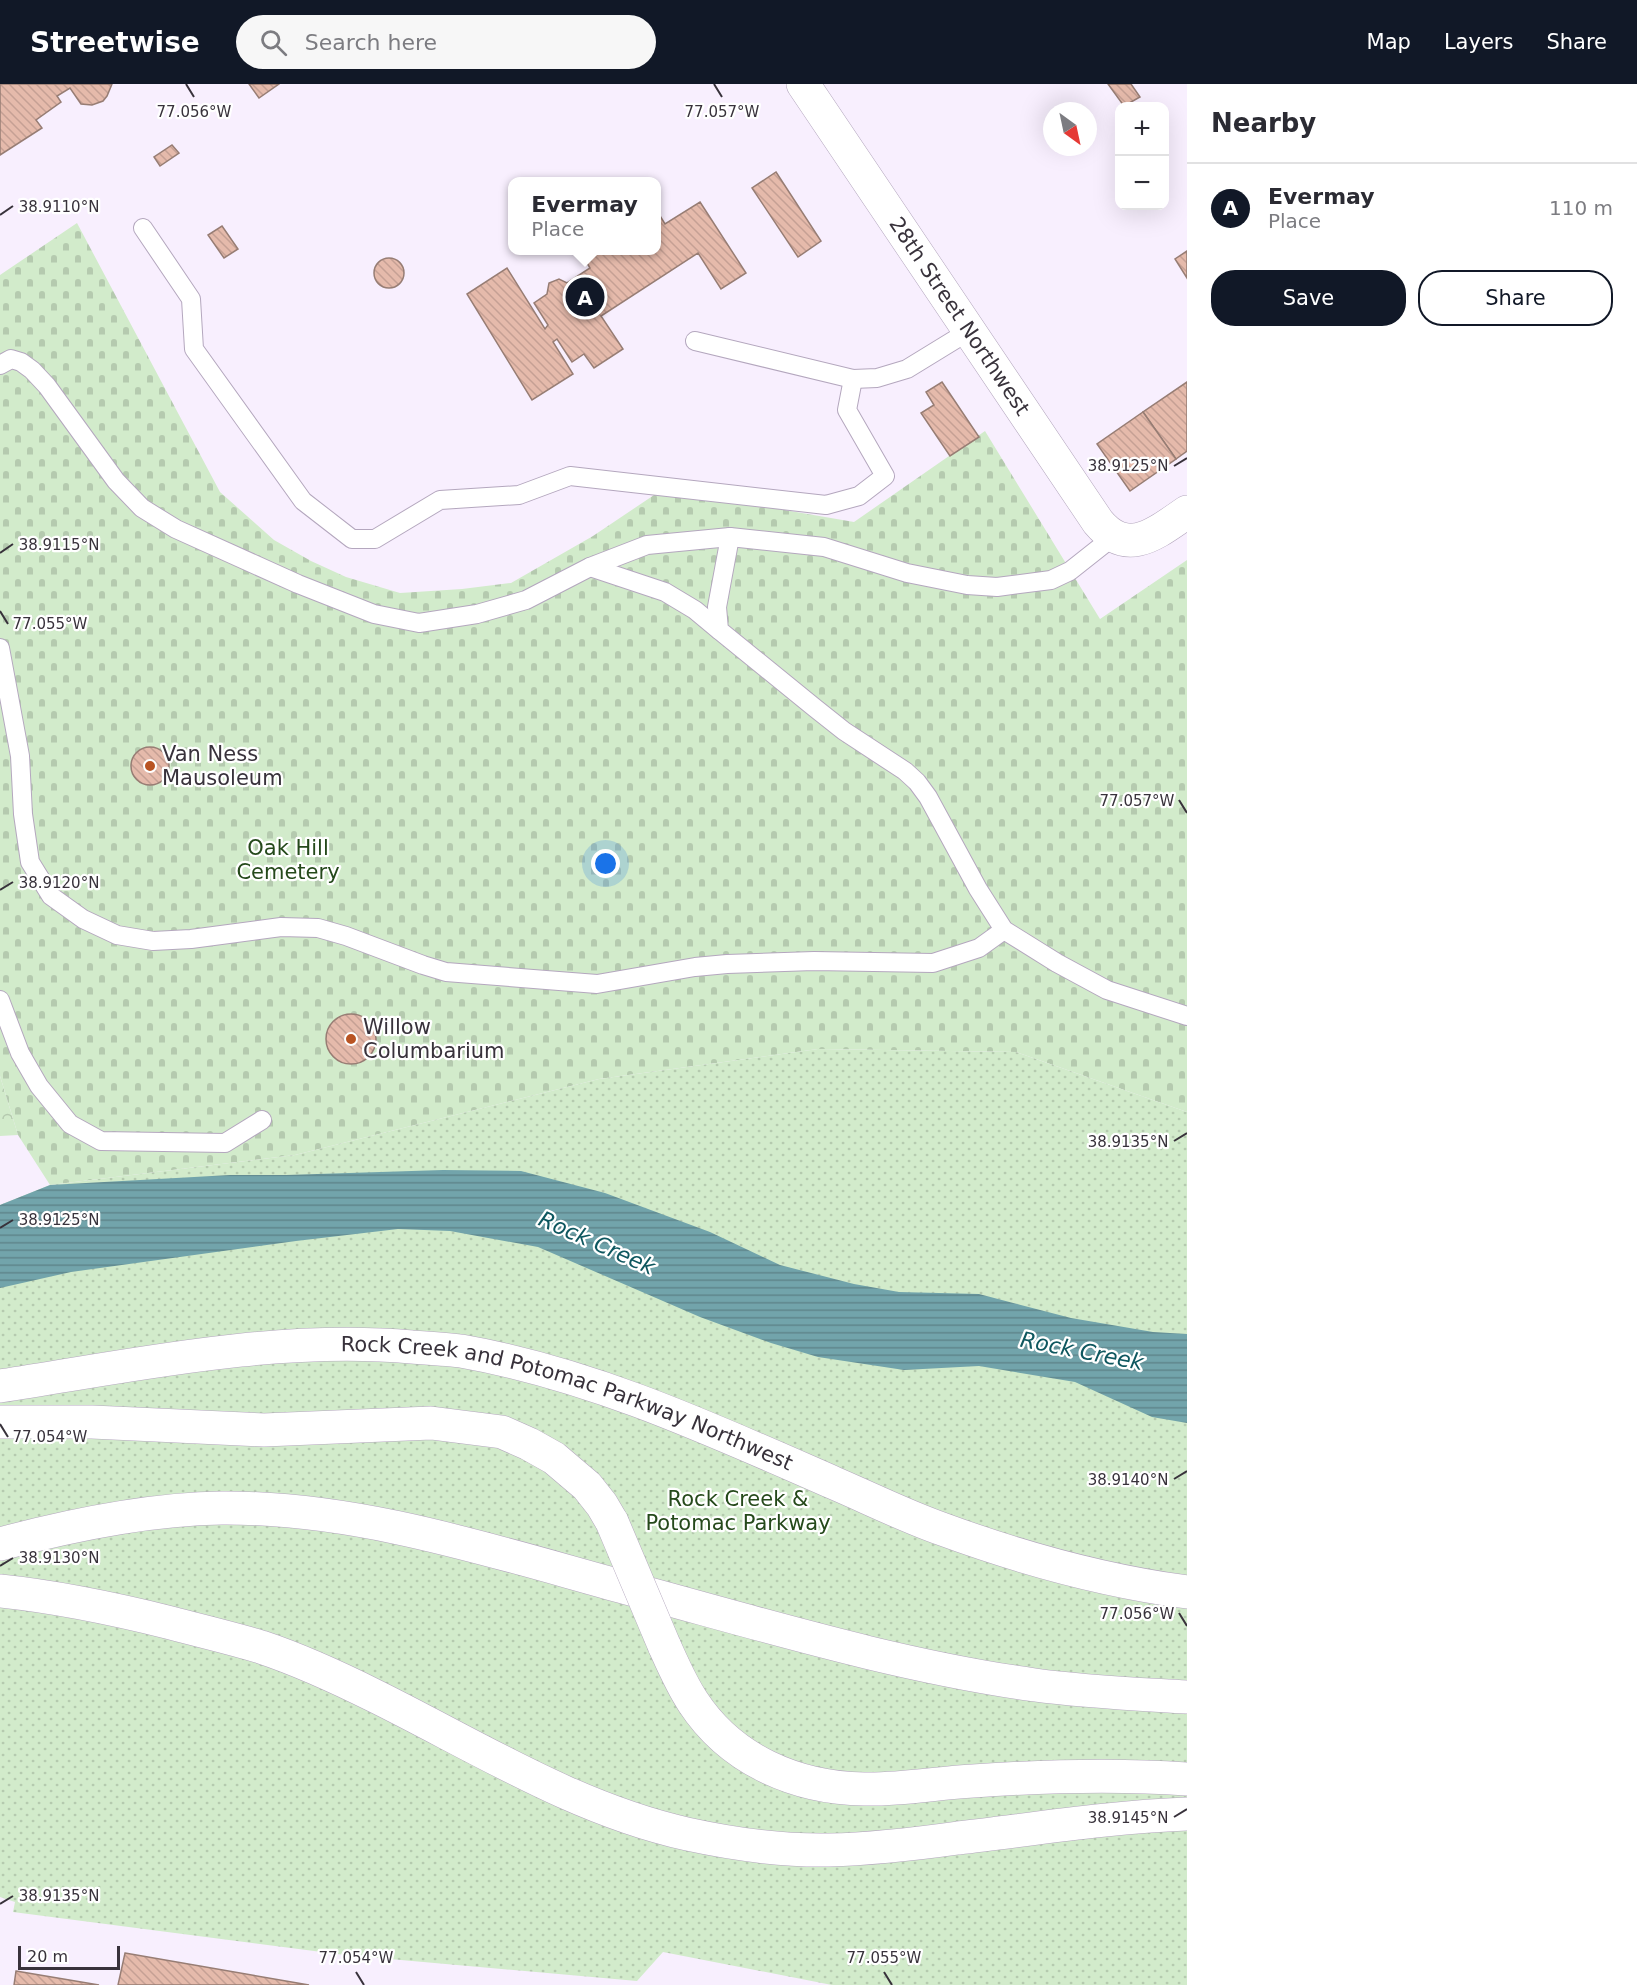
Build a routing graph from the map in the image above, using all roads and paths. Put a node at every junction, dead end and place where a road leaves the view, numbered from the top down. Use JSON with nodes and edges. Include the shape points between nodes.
{"nodes":[{"id":1,"x":804,"y":84,"type":"edge"},
{"id":2,"x":143,"y":228,"type":"dead end"},
{"id":3,"x":969,"y":331,"type":"junction"},
{"id":4,"x":695,"y":341,"type":"dead end"},
{"id":5,"x":0,"y":365,"type":"edge"},
{"id":6,"x":853,"y":379,"type":"junction"},
{"id":7,"x":1187,"y":512,"type":"edge"},
{"id":8,"x":730,"y":537,"type":"junction"},
{"id":9,"x":1118,"y":539,"type":"junction"},
{"id":10,"x":590,"y":567,"type":"junction"},
{"id":11,"x":719,"y":630,"type":"junction"},
{"id":12,"x":0,"y":648,"type":"edge"},
{"id":13,"x":1004,"y":930,"type":"junction"},
{"id":14,"x":0,"y":1000,"type":"edge"},
{"id":15,"x":1187,"y":1016,"type":"edge"},
{"id":16,"x":262,"y":1120,"type":"dead end"},
{"id":17,"x":0,"y":1386,"type":"edge"},
{"id":18,"x":0,"y":1422,"type":"edge"},
{"id":19,"x":0,"y":1544,"type":"edge"},
{"id":20,"x":0,"y":1591,"type":"edge"},
{"id":21,"x":1187,"y":1592,"type":"edge"},
{"id":22,"x":1187,"y":1697,"type":"edge"},
{"id":23,"x":1187,"y":1779,"type":"edge"},
{"id":24,"x":1187,"y":1814,"type":"edge"}],
"edges":[{"from":1,"to":3,"type":"main road","name":"28th Street Northwest"},
{"from":2,"to":6,"type":"lane","via":[[191,298],[194,349],[303,501],[352,539],[375,539],[440,500],[519,495],[570,476],[826,505],[859,496],[885,476],[848,410]]},
{"from":3,"to":6,"type":"lane","via":[[907,369],[877,378]]},
{"from":3,"to":9,"type":"main road","name":"28th Street Northwest","via":[[1098,522]]},
{"from":4,"to":6,"type":"lane"},
{"from":5,"to":10,"type":"lane","via":[[11,359],[21,362],[40,378],[116,481],[142,508],[176,530],[374,614],[419,623],[477,614],[526,600]]},
{"from":7,"to":9,"type":"main road","via":[[1141,539]]},
{"from":8,"to":9,"type":"lane","via":[[824,547],[907,573],[997,587],[1051,580]]},
{"from":8,"to":10,"type":"lane","via":[[647,545]]},
{"from":8,"to":11,"type":"lane","via":[[717,606]]},
{"from":10,"to":11,"type":"lane","via":[[665,592]]},
{"from":11,"to":13,"type":"lane","via":[[830,719],[917,782]]},
{"from":12,"to":13,"type":"lane","via":[[20,756],[30,862],[51,896],[83,919],[117,935],[153,941],[281,927],[318,928],[446,972],[597,984],[727,964],[933,963],[979,948]]},
{"from":13,"to":15,"type":"lane","via":[[1107,990]]},
{"from":14,"to":16,"type":"lane","via":[[20,1053],[39,1086],[70,1124],[101,1140],[225,1143]]},
{"from":17,"to":21,"type":"main road","name":"Rock Creek and Potomac Parkway Northwest","via":[[211,1354],[323,1343],[458,1351],[525,1364],[670,1412],[939,1528],[1003,1550],[1079,1572]]},
{"from":18,"to":23,"type":"main road","bridge":true,"via":[[264,1430],[431,1423],[502,1432],[554,1458],[587,1486],[612,1522],[693,1703],[727,1740],[767,1768],[812,1784],[866,1789],[1034,1777]]},
{"from":19,"to":22,"type":"main road","via":[[97,1522],[159,1513],[221,1508],[292,1512],[423,1534],[883,1656],[1036,1685]]},
{"from":20,"to":24,"type":"main road","via":[[77,1602],[262,1648],[326,1672],[553,1786],[633,1818],[695,1835],[782,1848],[876,1848],[1130,1817]]}]}
